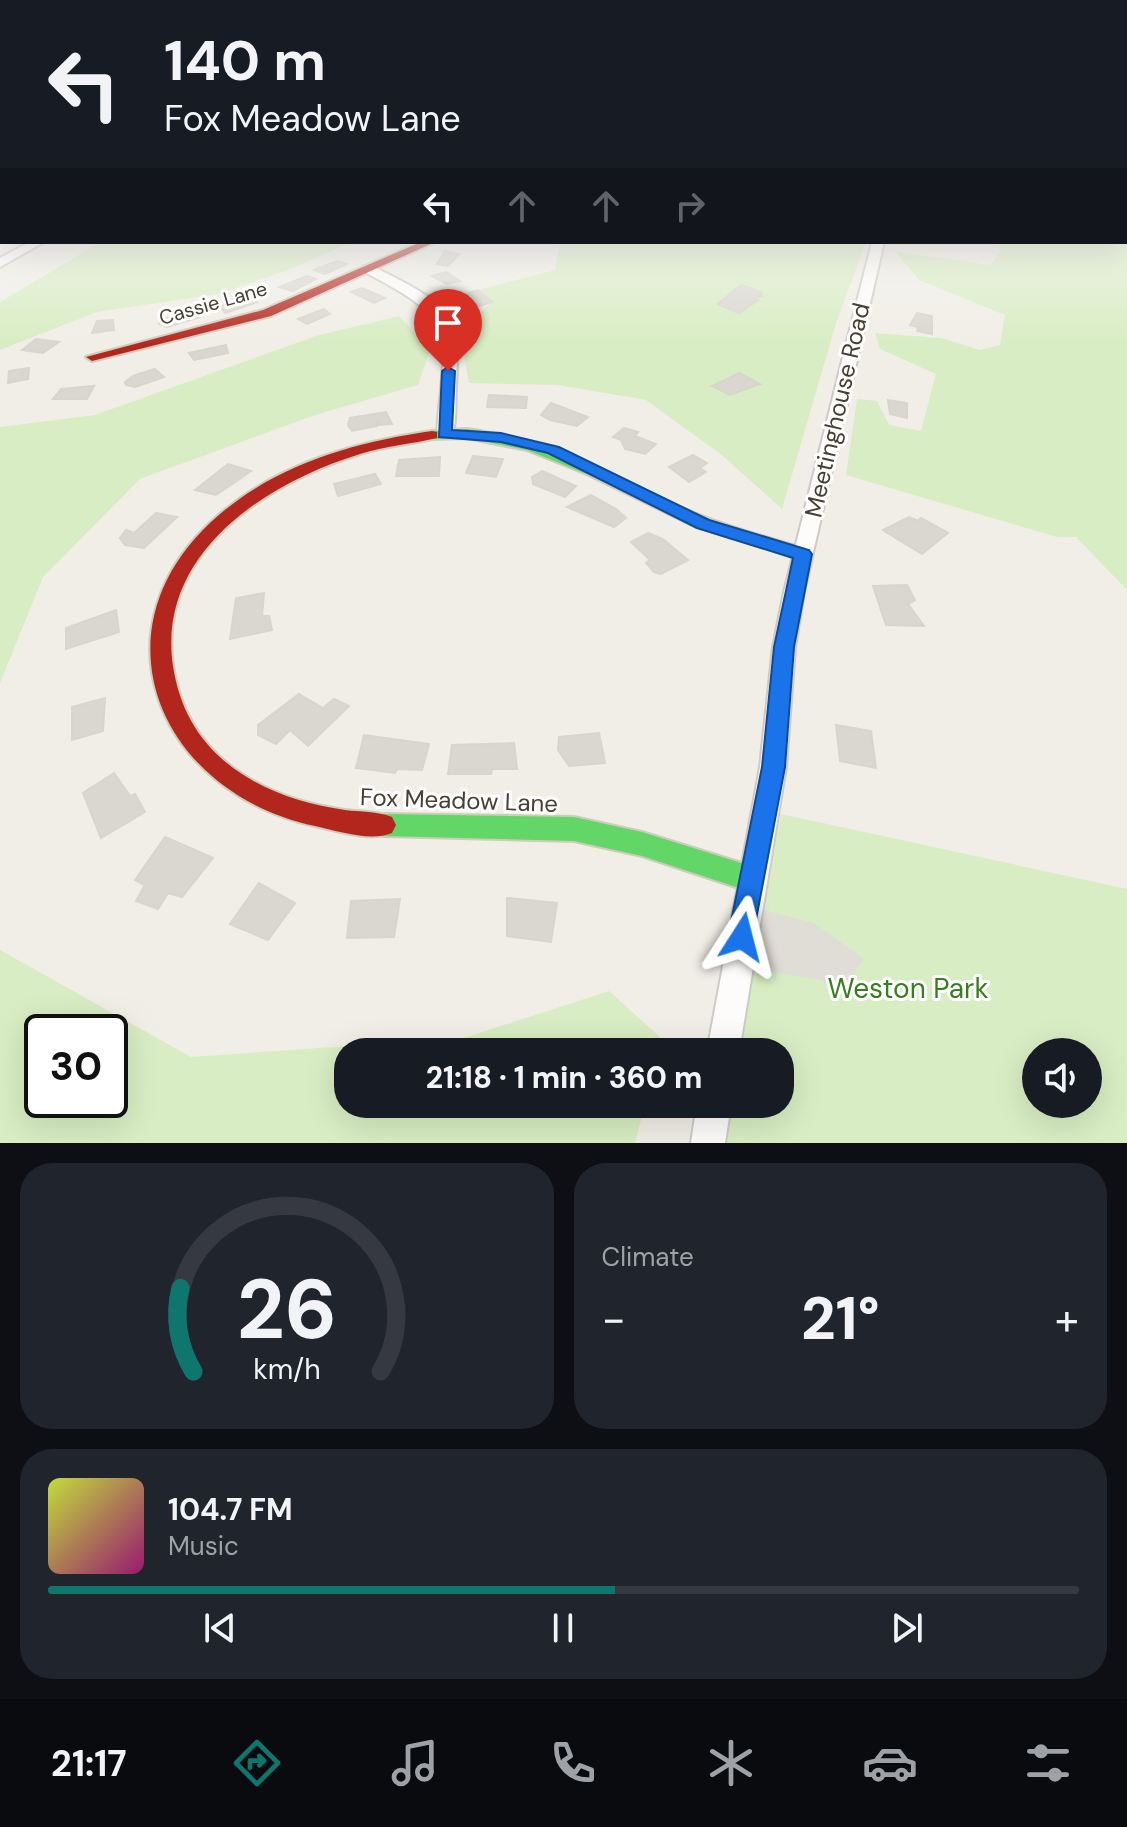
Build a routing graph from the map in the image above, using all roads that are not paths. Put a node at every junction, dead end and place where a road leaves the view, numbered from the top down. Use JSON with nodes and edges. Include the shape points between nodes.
{"nodes":[{"id":1,"x":34,"y":244,"type":"edge"},
{"id":2,"x":425,"y":244,"type":"edge"},
{"id":3,"x":878,"y":244,"type":"edge"},
{"id":4,"x":0,"y":263,"type":"edge"},
{"id":5,"x":368,"y":269,"type":"junction"},
{"id":6,"x":92,"y":357,"type":"dead end"},
{"id":7,"x":445,"y":434,"type":"junction"},
{"id":8,"x":803,"y":554,"type":"junction"},
{"id":9,"x":751,"y":879,"type":"junction"},
{"id":10,"x":725,"y":1038,"type":"edge"},
{"id":11,"x":712,"y":1118,"type":"edge"},
{"id":12,"x":708,"y":1143,"type":"edge"}],
"edges":[{"from":1,"to":4,"type":"street"},
{"from":2,"to":5,"type":"street","name":"Cassie Lane"},
{"from":3,"to":8,"type":"street","name":"Meetinghouse Road"},
{"from":5,"to":6,"type":"street","name":"Cassie Lane","via":[[243,321]]},
{"from":5,"to":7,"type":"street","via":[[417,293],[446,321],[451,350]]},
{"from":7,"to":8,"type":"street","name":"Fox Meadow Lane","via":[[501,437],[553,450],[703,524]]},
{"from":7,"to":9,"type":"street","name":"Fox Meadow Lane","via":[[369,444],[296,470],[231,512],[196,549],[170,592],[158,640],[163,690],[186,737],[228,779],[289,809],[399,825],[577,829]]},
{"from":8,"to":9,"type":"street","name":"Meetinghouse Road","via":[[784,647],[773,767]]},
{"from":9,"to":10,"type":"street","name":"Meetinghouse Road"},
{"from":11,"to":12,"type":"street"}]}
